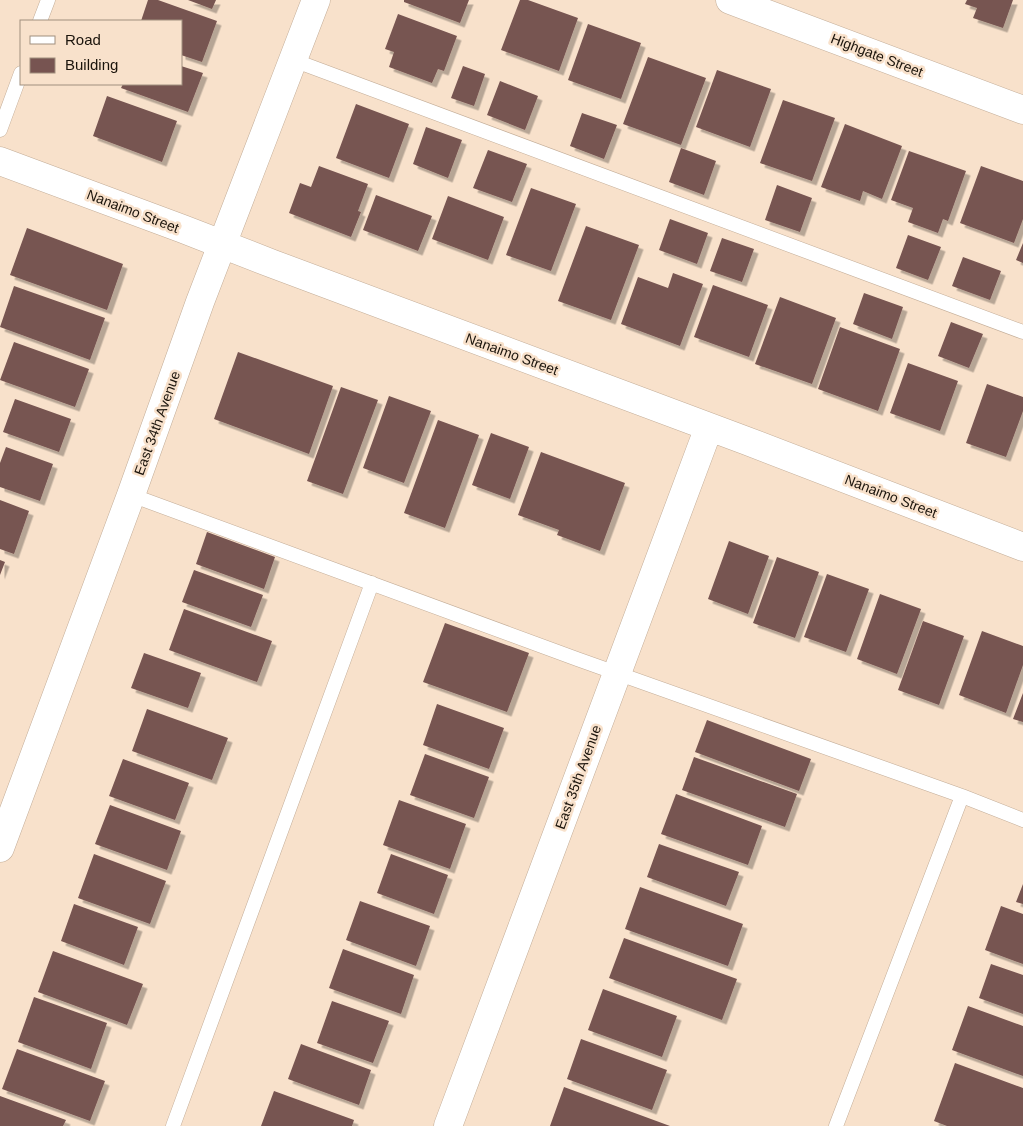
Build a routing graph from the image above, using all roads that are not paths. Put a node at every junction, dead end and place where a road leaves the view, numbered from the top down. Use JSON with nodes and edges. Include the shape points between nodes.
{"nodes":[{"id":1,"x":48,"y":0,"type":"edge"},
{"id":2,"x":316,"y":0,"type":"edge"},
{"id":3,"x":730,"y":0,"type":"edge"},
{"id":4,"x":40,"y":20,"type":"edge"},
{"id":5,"x":293,"y":60,"type":"junction"},
{"id":6,"x":20,"y":75,"type":"edge"},
{"id":7,"x":1023,"y":110,"type":"edge"},
{"id":8,"x":0,"y":130,"type":"edge"},
{"id":9,"x":0,"y":161,"type":"edge"},
{"id":10,"x":222,"y":245,"type":"junction"},
{"id":11,"x":1023,"y":332,"type":"edge"},
{"id":12,"x":710,"y":428,"type":"junction"},
{"id":13,"x":131,"y":495,"type":"junction"},
{"id":14,"x":1023,"y":547,"type":"edge"},
{"id":15,"x":372,"y":583,"type":"junction"},
{"id":16,"x":617,"y":673,"type":"junction"},
{"id":17,"x":962,"y":796,"type":"junction"},
{"id":18,"x":1023,"y":820,"type":"edge"},
{"id":19,"x":0,"y":848,"type":"edge"},
{"id":20,"x":173,"y":1126,"type":"edge"},
{"id":21,"x":448,"y":1126,"type":"edge"},
{"id":22,"x":836,"y":1126,"type":"edge"}],
"edges":[{"from":1,"to":4,"type":"lane"},
{"from":2,"to":5,"type":"street","name":"East 34th Avenue"},
{"from":3,"to":7,"type":"street","name":"Highgate Street"},
{"from":5,"to":10,"type":"street","name":"East 34th Avenue"},
{"from":5,"to":11,"type":"lane"},
{"from":6,"to":8,"type":"lane"},
{"from":9,"to":10,"type":"street","name":"Nanaimo Street"},
{"from":10,"to":12,"type":"street","name":"Nanaimo Street"},
{"from":10,"to":13,"type":"street","name":"East 34th Avenue"},
{"from":12,"to":14,"type":"street","name":"Nanaimo Street"},
{"from":12,"to":16,"type":"street","name":"East 35th Avenue"},
{"from":13,"to":15,"type":"lane"},
{"from":13,"to":19,"type":"street","name":"East 34th Avenue"},
{"from":15,"to":16,"type":"lane"},
{"from":15,"to":20,"type":"lane"},
{"from":16,"to":17,"type":"lane"},
{"from":16,"to":21,"type":"street","name":"East 35th Avenue"},
{"from":17,"to":18,"type":"lane"},
{"from":17,"to":22,"type":"lane"}]}
